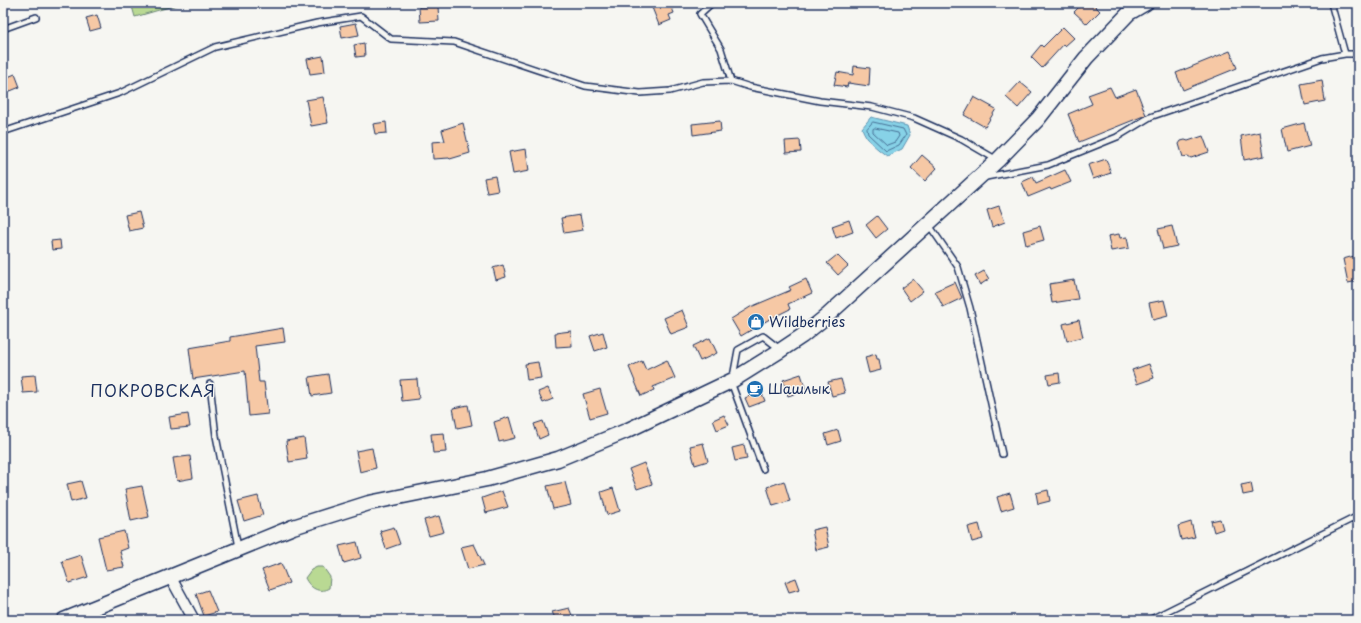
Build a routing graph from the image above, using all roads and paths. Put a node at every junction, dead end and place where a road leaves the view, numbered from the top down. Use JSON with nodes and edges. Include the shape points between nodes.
{"nodes":[{"id":1,"x":712,"y":3,"type":"edge"},
{"id":2,"x":1146,"y":3,"type":"edge"},
{"id":3,"x":1331,"y":3,"type":"edge"},
{"id":4,"x":36,"y":16,"type":"dead end"},
{"id":5,"x":3,"y":29,"type":"edge"},
{"id":6,"x":1345,"y":54,"type":"junction"},
{"id":7,"x":1358,"y":54,"type":"edge"},
{"id":8,"x":731,"y":81,"type":"junction"},
{"id":9,"x":3,"y":132,"type":"edge"},
{"id":10,"x":998,"y":160,"type":"junction"},
{"id":11,"x":979,"y":178,"type":"junction"},
{"id":12,"x":928,"y":224,"type":"junction"},
{"id":13,"x":781,"y":350,"type":"junction"},
{"id":14,"x":731,"y":380,"type":"junction"},
{"id":15,"x":210,"y":384,"type":"dead end"},
{"id":16,"x":1002,"y":454,"type":"dead end"},
{"id":17,"x":762,"y":469,"type":"dead end"},
{"id":18,"x":1358,"y":516,"type":"edge"},
{"id":19,"x":239,"y":548,"type":"junction"},
{"id":20,"x":171,"y":578,"type":"junction"},
{"id":21,"x":64,"y":620,"type":"edge"},
{"id":22,"x":194,"y":620,"type":"edge"},
{"id":23,"x":1149,"y":620,"type":"edge"}],
"edges":[{"from":1,"to":8,"type":"lane","via":[[700,14],[721,49]]},
{"from":2,"to":10,"type":"main road","via":[[1129,13],[1091,53],[1038,119]]},
{"from":3,"to":6,"type":"lane"},
{"from":4,"to":5,"type":"lane"},
{"from":6,"to":7,"type":"lane"},
{"from":6,"to":11,"type":"lane","via":[[1322,58],[1150,117],[1117,137],[1048,165]]},
{"from":8,"to":9,"type":"lane","via":[[703,82],[670,91],[640,93],[585,86],[454,42],[391,39],[361,16],[317,23],[215,47],[120,93]]},
{"from":8,"to":10,"type":"lane","via":[[820,101],[872,107],[914,118],[961,139]]},
{"from":10,"to":11,"type":"main road"},
{"from":11,"to":12,"type":"main road"},
{"from":12,"to":13,"type":"main road","via":[[828,315]]},
{"from":12,"to":16,"type":"lane","via":[[958,267],[970,308]]},
{"from":13,"to":14,"type":"main road"},
{"from":13,"to":14,"type":"lane","via":[[763,336],[738,350]]},
{"from":14,"to":17,"type":"lane"},
{"from":14,"to":19,"type":"main road","via":[[626,431],[558,459],[487,479],[369,503]]},
{"from":15,"to":19,"type":"lane","via":[[216,436]]},
{"from":18,"to":23,"type":"lane"},
{"from":19,"to":20,"type":"main road"},
{"from":20,"to":21,"type":"main road"},
{"from":20,"to":22,"type":"street"}]}
